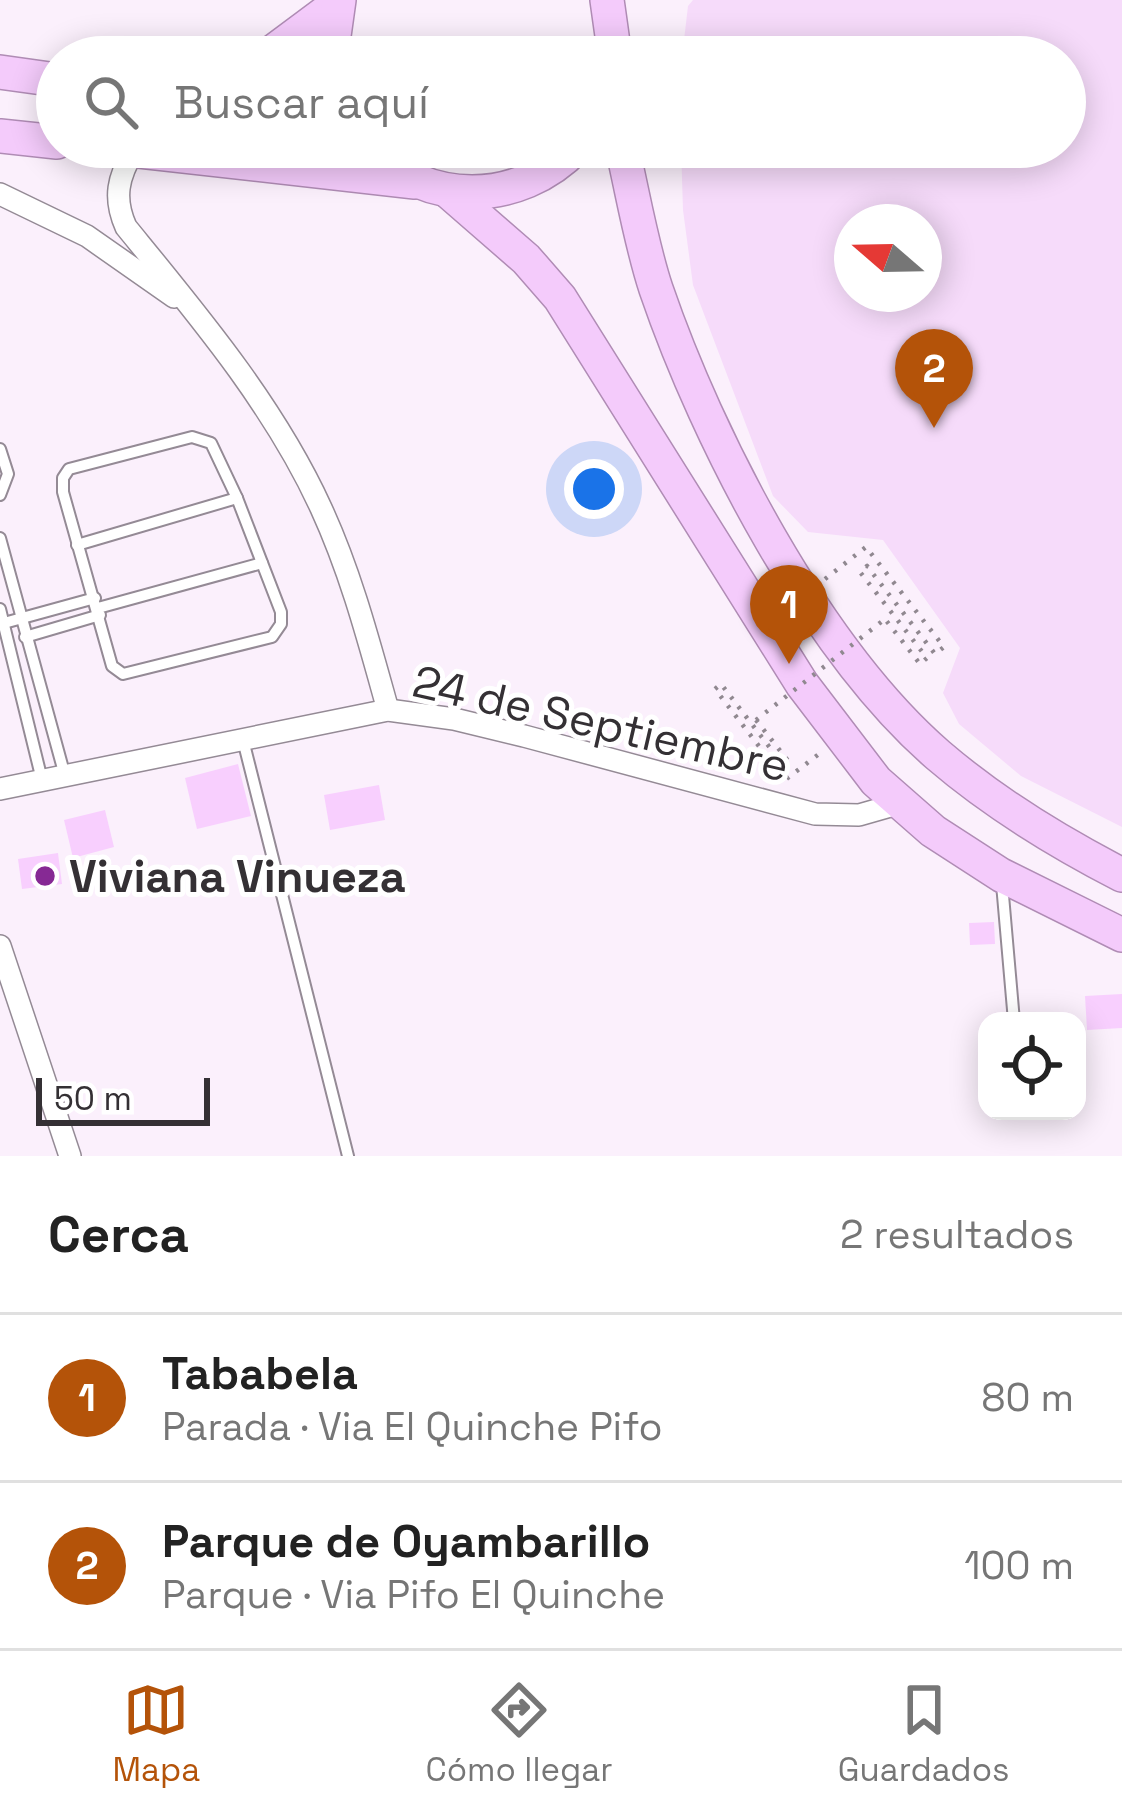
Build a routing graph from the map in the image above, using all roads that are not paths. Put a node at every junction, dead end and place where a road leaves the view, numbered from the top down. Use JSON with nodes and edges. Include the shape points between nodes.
{"nodes":[{"id":1,"x":607,"y":0,"type":"edge"},
{"id":2,"x":338,"y":2,"type":"edge"},
{"id":3,"x":293,"y":36,"type":"edge"},
{"id":4,"x":334,"y":36,"type":"edge"},
{"id":5,"x":614,"y":36,"type":"edge"},
{"id":6,"x":0,"y":72,"type":"edge"},
{"id":7,"x":36,"y":77,"type":"edge"},
{"id":8,"x":0,"y":136,"type":"edge"},
{"id":9,"x":36,"y":140,"type":"edge"},
{"id":10,"x":119,"y":168,"type":"edge"},
{"id":11,"x":289,"y":168,"type":"edge"},
{"id":12,"x":391,"y":168,"type":"edge"},
{"id":13,"x":552,"y":168,"type":"edge"},
{"id":14,"x":627,"y":168,"type":"edge"},
{"id":15,"x":415,"y":182,"type":"junction"},
{"id":16,"x":449,"y":192,"type":"junction"},
{"id":17,"x":0,"y":194,"type":"edge"},
{"id":18,"x":194,"y":311,"type":"junction"},
{"id":19,"x":0,"y":449,"type":"edge"},
{"id":20,"x":0,"y":495,"type":"edge"},
{"id":21,"x":237,"y":498,"type":"junction"},
{"id":22,"x":0,"y":538,"type":"edge"},
{"id":23,"x":77,"y":544,"type":"junction"},
{"id":24,"x":262,"y":563,"type":"junction"},
{"id":25,"x":98,"y":607,"type":"junction"},
{"id":26,"x":0,"y":609,"type":"edge"},
{"id":27,"x":22,"y":618,"type":"junction"},
{"id":28,"x":4,"y":623,"type":"junction"},
{"id":29,"x":28,"y":636,"type":"junction"},
{"id":30,"x":10,"y":641,"type":"junction"},
{"id":31,"x":388,"y":710,"type":"junction"},
{"id":32,"x":243,"y":740,"type":"junction"},
{"id":33,"x":54,"y":778,"type":"junction"},
{"id":34,"x":0,"y":789,"type":"edge"},
{"id":35,"x":901,"y":803,"type":"junction"},
{"id":36,"x":1001,"y":875,"type":"junction"},
{"id":37,"x":1122,"y":875,"type":"edge"},
{"id":38,"x":1122,"y":935,"type":"edge"},
{"id":39,"x":0,"y":946,"type":"edge"},
{"id":40,"x":1013,"y":1012,"type":"edge"},
{"id":41,"x":70,"y":1156,"type":"edge"},
{"id":42,"x":348,"y":1156,"type":"edge"}],
"edges":[{"from":1,"to":5,"type":"highway"},
{"from":2,"to":3,"type":"highway"},
{"from":2,"to":4,"type":"highway"},
{"from":6,"to":7,"type":"highway"},
{"from":8,"to":9,"type":"highway"},
{"from":10,"to":18,"type":"street","via":[[126,227]]},
{"from":11,"to":15,"type":"highway"},
{"from":12,"to":15,"type":"highway"},
{"from":13,"to":16,"type":"highway","via":[[484,194]]},
{"from":14,"to":37,"type":"highway","via":[[654,283],[686,371],[765,528],[835,637],[935,753],[1003,807]]},
{"from":15,"to":16,"type":"highway"},
{"from":16,"to":35,"type":"highway","via":[[560,298],[795,674]]},
{"from":17,"to":18,"type":"street","via":[[87,236]]},
{"from":18,"to":31,"type":"street","via":[[321,508]]},
{"from":19,"to":20,"type":"lane","via":[[8,475]]},
{"from":21,"to":23,"type":"lane"},
{"from":21,"to":23,"type":"lane","via":[[211,443],[192,437],[69,469],[63,491]]},
{"from":21,"to":24,"type":"lane"},
{"from":22,"to":27,"type":"lane"},
{"from":23,"to":25,"type":"lane"},
{"from":24,"to":25,"type":"lane"},
{"from":24,"to":25,"type":"lane","via":[[281,612],[272,638],[124,674],[112,666]]},
{"from":25,"to":27,"type":"lane"},
{"from":25,"to":29,"type":"lane"},
{"from":26,"to":28,"type":"lane"},
{"from":27,"to":28,"type":"lane"},
{"from":27,"to":29,"type":"lane"},
{"from":28,"to":30,"type":"lane"},
{"from":29,"to":30,"type":"lane"},
{"from":29,"to":33,"type":"lane"},
{"from":30,"to":33,"type":"lane"},
{"from":31,"to":32,"type":"street","name":"24 de Septiembre"},
{"from":31,"to":35,"type":"street","name":"24 de Septiembre","via":[[524,736],[815,814],[860,815]]},
{"from":32,"to":33,"type":"street","name":"24 de Septiembre"},
{"from":32,"to":42,"type":"lane"},
{"from":33,"to":34,"type":"street","name":"24 de Septiembre"},
{"from":35,"to":36,"type":"highway"},
{"from":36,"to":38,"type":"highway"},
{"from":36,"to":40,"type":"lane"},
{"from":39,"to":41,"type":"street"}]}
